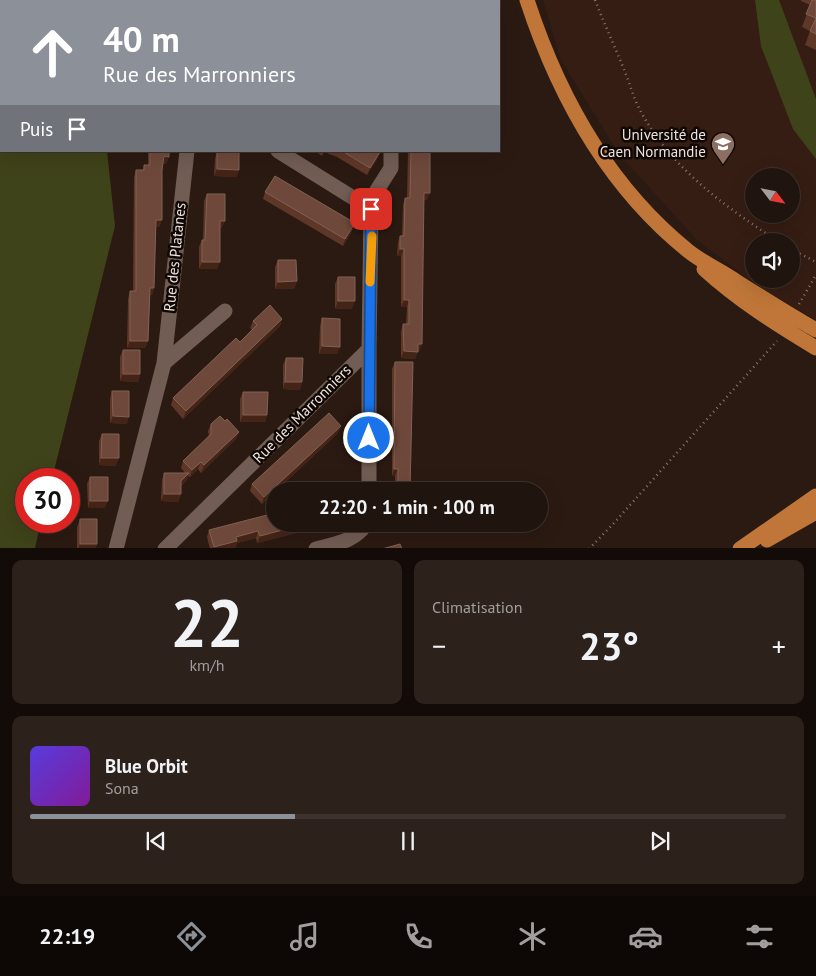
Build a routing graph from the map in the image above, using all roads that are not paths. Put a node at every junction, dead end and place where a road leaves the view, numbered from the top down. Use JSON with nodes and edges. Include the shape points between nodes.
{"nodes":[{"id":1,"x":527,"y":0,"type":"edge"},
{"id":2,"x":187,"y":152,"type":"edge"},
{"id":3,"x":280,"y":152,"type":"edge"},
{"id":4,"x":391,"y":152,"type":"edge"},
{"id":5,"x":366,"y":206,"type":"junction"},
{"id":6,"x":225,"y":311,"type":"dead end"},
{"id":7,"x":788,"y":323,"type":"junction"},
{"id":8,"x":816,"y":330,"type":"edge"},
{"id":9,"x":816,"y":348,"type":"edge"},
{"id":10,"x":369,"y":349,"type":"junction"},
{"id":11,"x":164,"y":364,"type":"junction"},
{"id":12,"x":369,"y":482,"type":"edge"},
{"id":13,"x":816,"y":496,"type":"edge"},
{"id":14,"x":816,"y":512,"type":"edge"},
{"id":15,"x":360,"y":532,"type":"edge"},
{"id":16,"x":116,"y":548,"type":"edge"},
{"id":17,"x":165,"y":548,"type":"edge"},
{"id":18,"x":316,"y":548,"type":"edge"},
{"id":19,"x":740,"y":548,"type":"edge"},
{"id":20,"x":753,"y":548,"type":"edge"}],
"edges":[{"from":1,"to":7,"type":"main road","via":[[557,80],[583,129],[611,170],[658,225],[688,251]]},
{"from":2,"to":11,"type":"street","name":"Rue des Platanes"},
{"from":3,"to":5,"type":"street"},
{"from":4,"to":5,"type":"street","via":[[391,168]]},
{"from":5,"to":10,"type":"street","via":[[372,213]]},
{"from":6,"to":11,"type":"street"},
{"from":7,"to":8,"type":"main road"},
{"from":7,"to":9,"type":"main road"},
{"from":10,"to":12,"type":"street"},
{"from":10,"to":17,"type":"street","name":"Rue des Marronniers"},
{"from":11,"to":16,"type":"street","name":"Rue des Platanes"},
{"from":13,"to":19,"type":"main road"},
{"from":14,"to":20,"type":"main road"},
{"from":15,"to":18,"type":"street","via":[[344,541]]}]}
